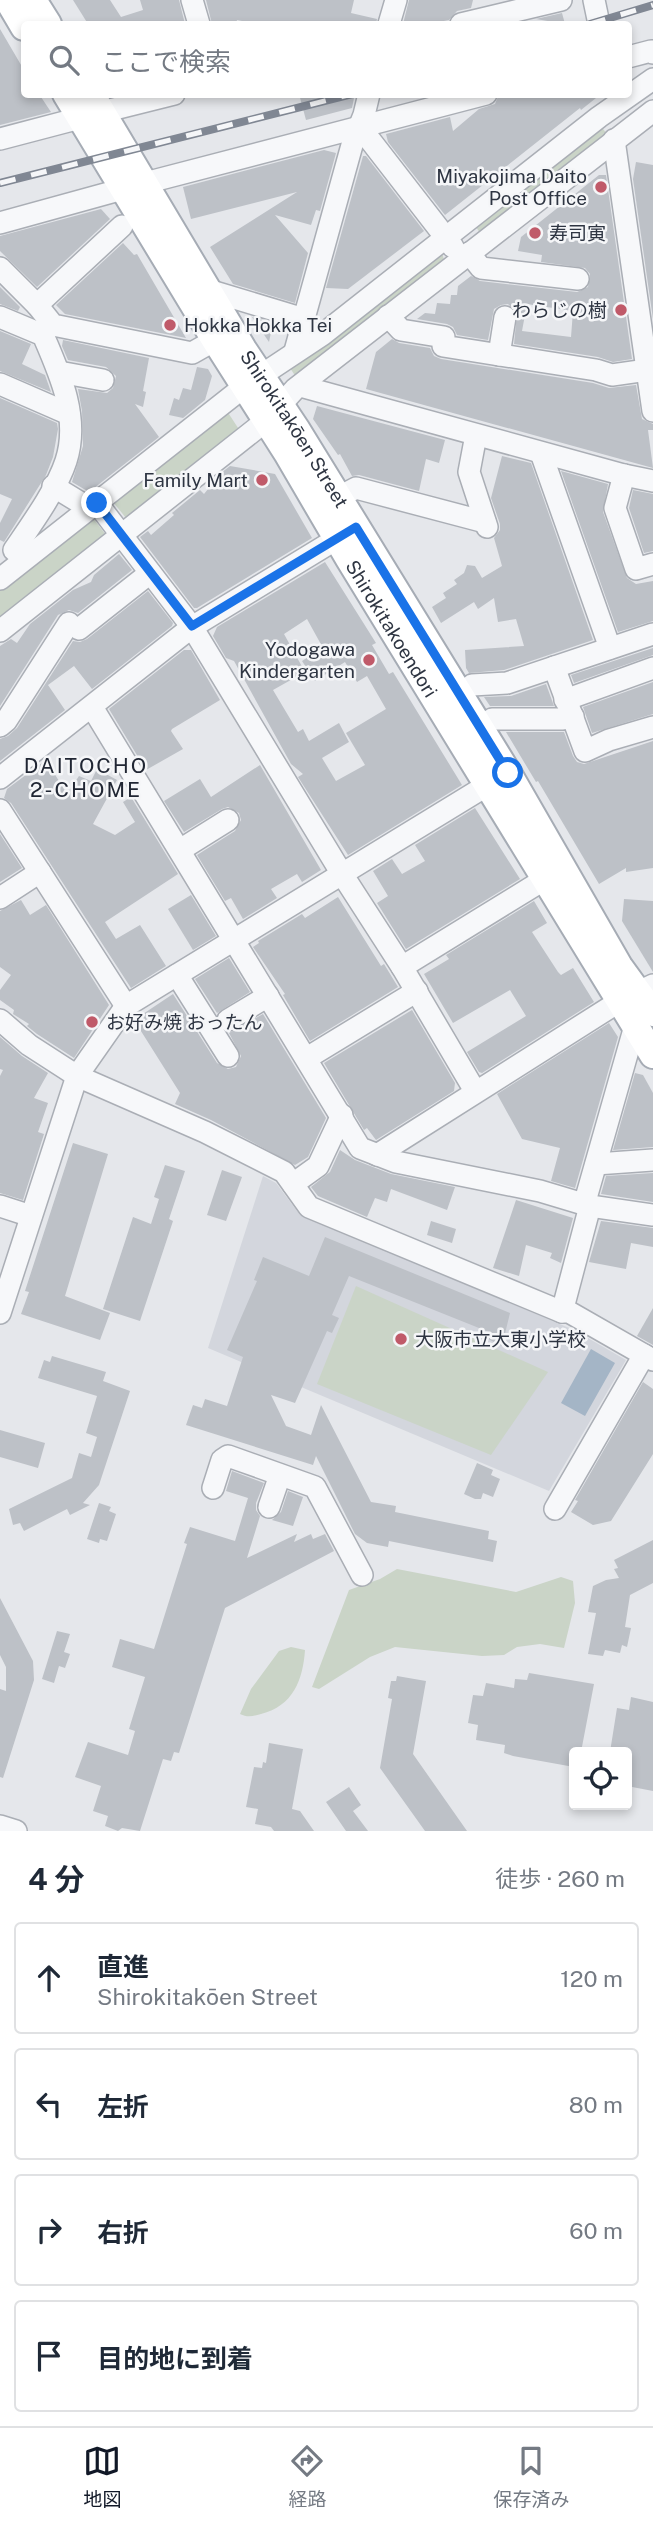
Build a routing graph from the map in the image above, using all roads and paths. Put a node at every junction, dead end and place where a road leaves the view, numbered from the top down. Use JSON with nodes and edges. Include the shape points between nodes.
{"nodes":[{"id":1,"x":8,"y":0,"type":"edge"},
{"id":2,"x":33,"y":0,"type":"edge"},
{"id":3,"x":192,"y":0,"type":"edge"},
{"id":4,"x":396,"y":0,"type":"edge"},
{"id":5,"x":561,"y":0,"type":"edge"},
{"id":6,"x":594,"y":0,"type":"edge"},
{"id":7,"x":46,"y":21,"type":"edge"},
{"id":8,"x":198,"y":21,"type":"edge"},
{"id":9,"x":390,"y":21,"type":"edge"},
{"id":10,"x":474,"y":21,"type":"edge"},
{"id":11,"x":598,"y":21,"type":"edge"},
{"id":12,"x":21,"y":22,"type":"edge"},
{"id":13,"x":653,"y":53,"type":"edge"},
{"id":14,"x":632,"y":56,"type":"edge"},
{"id":15,"x":653,"y":79,"type":"edge"},
{"id":16,"x":632,"y":90,"type":"edge"},
{"id":17,"x":73,"y":98,"type":"edge"},
{"id":18,"x":150,"y":98,"type":"edge"},
{"id":19,"x":368,"y":98,"type":"edge"},
{"id":20,"x":471,"y":98,"type":"edge"},
{"id":21,"x":613,"y":99,"type":"edge"},
{"id":22,"x":91,"y":108,"type":"edge"},
{"id":23,"x":647,"y":123,"type":"edge"},
{"id":24,"x":360,"y":127,"type":"junction"},
{"id":25,"x":0,"y":139,"type":"edge"},
{"id":26,"x":614,"y":140,"type":"junction"},
{"id":27,"x":134,"y":186,"type":"junction"},
{"id":28,"x":0,"y":223,"type":"edge"},
{"id":29,"x":122,"y":226,"type":"dead end"},
{"id":30,"x":445,"y":237,"type":"junction"},
{"id":31,"x":466,"y":256,"type":"junction"},
{"id":32,"x":0,"y":268,"type":"edge"},
{"id":33,"x":578,"y":279,"type":"dead end"},
{"id":34,"x":208,"y":290,"type":"junction"},
{"id":35,"x":37,"y":305,"type":"junction"},
{"id":36,"x":388,"y":316,"type":"junction"},
{"id":37,"x":0,"y":317,"type":"edge"},
{"id":38,"x":505,"y":317,"type":"dead end"},
{"id":39,"x":304,"y":319,"type":"junction"},
{"id":40,"x":48,"y":330,"type":"junction"},
{"id":41,"x":215,"y":341,"type":"junction"},
{"id":42,"x":295,"y":351,"type":"junction"},
{"id":43,"x":499,"y":355,"type":"junction"},
{"id":44,"x":647,"y":370,"type":"junction"},
{"id":45,"x":59,"y":372,"type":"junction"},
{"id":46,"x":103,"y":380,"type":"dead end"},
{"id":47,"x":253,"y":380,"type":"junction"},
{"id":48,"x":0,"y":384,"type":"edge"},
{"id":49,"x":300,"y":386,"type":"junction"},
{"id":50,"x":653,"y":411,"type":"edge"},
{"id":51,"x":274,"y":413,"type":"junction"},
{"id":52,"x":69,"y":414,"type":"junction"},
{"id":53,"x":476,"y":435,"type":"junction"},
{"id":54,"x":541,"y":453,"type":"junction"},
{"id":55,"x":624,"y":475,"type":"junction"},
{"id":56,"x":653,"y":481,"type":"edge"},
{"id":57,"x":53,"y":486,"type":"junction"},
{"id":58,"x":339,"y":497,"type":"junction"},
{"id":59,"x":93,"y":506,"type":"junction"},
{"id":60,"x":347,"y":532,"type":"junction"},
{"id":61,"x":121,"y":536,"type":"junction"},
{"id":62,"x":14,"y":550,"type":"edge"},
{"id":63,"x":653,"y":564,"type":"edge"},
{"id":64,"x":150,"y":573,"type":"junction"},
{"id":65,"x":0,"y":579,"type":"edge"},
{"id":66,"x":192,"y":626,"type":"junction"},
{"id":67,"x":0,"y":631,"type":"edge"},
{"id":68,"x":653,"y":634,"type":"edge"},
{"id":69,"x":610,"y":648,"type":"junction"},
{"id":70,"x":554,"y":667,"type":"junction"},
{"id":71,"x":653,"y":668,"type":"edge"},
{"id":72,"x":472,"y":685,"type":"dead end"},
{"id":73,"x":92,"y":707,"type":"junction"},
{"id":74,"x":569,"y":708,"type":"junction"},
{"id":75,"x":492,"y":719,"type":"dead end"},
{"id":76,"x":0,"y":726,"type":"edge"},
{"id":77,"x":653,"y":727,"type":"edge"},
{"id":78,"x":0,"y":778,"type":"edge"},
{"id":79,"x":498,"y":779,"type":"junction"},
{"id":80,"x":0,"y":810,"type":"edge"},
{"id":81,"x":228,"y":820,"type":"dead end"},
{"id":82,"x":180,"y":850,"type":"junction"},
{"id":83,"x":40,"y":872,"type":"junction"},
{"id":84,"x":342,"y":874,"type":"junction"},
{"id":85,"x":545,"y":879,"type":"junction"},
{"id":86,"x":0,"y":898,"type":"edge"},
{"id":87,"x":234,"y":939,"type":"junction"},
{"id":88,"x":402,"y":967,"type":"junction"},
{"id":89,"x":177,"y":975,"type":"junction"},
{"id":90,"x":416,"y":991,"type":"junction"},
{"id":91,"x":268,"y":996,"type":"junction"},
{"id":92,"x":640,"y":1003,"type":"edge"},
{"id":93,"x":126,"y":1006,"type":"junction"},
{"id":94,"x":0,"y":1020,"type":"edge"},
{"id":95,"x":228,"y":1020,"type":"dead end"},
{"id":96,"x":653,"y":1055,"type":"edge"},
{"id":97,"x":228,"y":1056,"type":"dead end"},
{"id":98,"x":307,"y":1058,"type":"junction"},
{"id":99,"x":77,"y":1076,"type":"junction"},
{"id":100,"x":475,"y":1091,"type":"junction"},
{"id":101,"x":342,"y":1115,"type":"junction"},
{"id":102,"x":377,"y":1155,"type":"junction"},
{"id":103,"x":653,"y":1160,"type":"edge"},
{"id":104,"x":596,"y":1164,"type":"junction"},
{"id":105,"x":293,"y":1184,"type":"junction"},
{"id":106,"x":587,"y":1205,"type":"junction"},
{"id":107,"x":0,"y":1206,"type":"edge"},
{"id":108,"x":653,"y":1215,"type":"edge"},
{"id":109,"x":31,"y":1216,"type":"junction"},
{"id":110,"x":562,"y":1312,"type":"junction"},
{"id":111,"x":0,"y":1313,"type":"edge"},
{"id":112,"x":648,"y":1357,"type":"edge"},
{"id":113,"x":281,"y":1475,"type":"junction"},
{"id":114,"x":213,"y":1488,"type":"dead end"},
{"id":115,"x":270,"y":1507,"type":"dead end"},
{"id":116,"x":555,"y":1508,"type":"dead end"},
{"id":117,"x":362,"y":1575,"type":"dead end"},
{"id":118,"x":0,"y":1826,"type":"edge"},
{"id":119,"x":16,"y":1831,"type":"edge"}],
"edges":[{"from":1,"to":12,"type":"main road"},
{"from":2,"to":7,"type":"main road"},
{"from":3,"to":8,"type":"street"},
{"from":4,"to":9,"type":"street"},
{"from":5,"to":10,"type":"street"},
{"from":6,"to":11,"type":"street"},
{"from":13,"to":14,"type":"street"},
{"from":15,"to":16,"type":"street"},
{"from":17,"to":22,"type":"main road"},
{"from":18,"to":22,"type":"street"},
{"from":19,"to":24,"type":"street"},
{"from":20,"to":24,"type":"street"},
{"from":21,"to":23,"type":"street"},
{"from":21,"to":30,"type":"street"},
{"from":22,"to":25,"type":"street"},
{"from":22,"to":27,"type":"main road","name":"Shirokitakōen Street"},
{"from":23,"to":26,"type":"street"},
{"from":24,"to":27,"type":"street"},
{"from":24,"to":30,"type":"street"},
{"from":24,"to":39,"type":"street"},
{"from":26,"to":31,"type":"street"},
{"from":26,"to":44,"type":"street"},
{"from":27,"to":28,"type":"street"},
{"from":27,"to":34,"type":"main road","name":"Shirokitakōen Street"},
{"from":27,"to":41,"type":"main road"},
{"from":29,"to":35,"type":"street"},
{"from":30,"to":31,"type":"street"},
{"from":30,"to":42,"type":"street","via":[[322,335]]},
{"from":31,"to":33,"type":"street","via":[[481,268]]},
{"from":31,"to":36,"type":"street"},
{"from":32,"to":35,"type":"street"},
{"from":34,"to":39,"type":"street"},
{"from":34,"to":47,"type":"main road","name":"Shirokitakōen Street"},
{"from":35,"to":40,"type":"street"},
{"from":36,"to":43,"type":"street","via":[[401,330],[444,337],[443,346]]},
{"from":36,"to":49,"type":"street"},
{"from":37,"to":40,"type":"street"},
{"from":38,"to":43,"type":"street"},
{"from":39,"to":42,"type":"street"},
{"from":40,"to":41,"type":"street","via":[[192,353]]},
{"from":40,"to":45,"type":"street"},
{"from":41,"to":47,"type":"main road"},
{"from":42,"to":47,"type":"street"},
{"from":43,"to":44,"type":"street","via":[[612,375]]},
{"from":44,"to":50,"type":"street"},
{"from":45,"to":46,"type":"street"},
{"from":45,"to":52,"type":"street"},
{"from":47,"to":51,"type":"main road","name":"Shirokitakōen Street"},
{"from":47,"to":59,"type":"street"},
{"from":48,"to":52,"type":"street"},
{"from":49,"to":51,"type":"street"},
{"from":49,"to":53,"type":"street"},
{"from":51,"to":58,"type":"main road","name":"Shirokitakōen Street"},
{"from":51,"to":60,"type":"main road","name":"Shirokitakoendori"},
{"from":51,"to":61,"type":"street"},
{"from":52,"to":57,"type":"street","via":[[70,446]]},
{"from":53,"to":54,"type":"street"},
{"from":53,"to":58,"type":"street","via":[[469,471],[486,524],[356,488]]},
{"from":54,"to":55,"type":"street"},
{"from":54,"to":69,"type":"street"},
{"from":55,"to":56,"type":"street"},
{"from":55,"to":63,"type":"street","via":[[615,508],[636,569]]},
{"from":57,"to":59,"type":"street"},
{"from":57,"to":62,"type":"street"},
{"from":58,"to":60,"type":"main road","name":"Shirokitakōen Street"},
{"from":59,"to":61,"type":"street"},
{"from":59,"to":62,"type":"street"},
{"from":60,"to":66,"type":"street"},
{"from":60,"to":79,"type":"main road","name":"Shirokitakōen Street"},
{"from":61,"to":64,"type":"street"},
{"from":61,"to":67,"type":"street"},
{"from":62,"to":65,"type":"street"},
{"from":64,"to":66,"type":"street"},
{"from":64,"to":76,"type":"street","via":[[74,626]]},
{"from":66,"to":73,"type":"street"},
{"from":66,"to":84,"type":"street"},
{"from":68,"to":69,"type":"street"},
{"from":69,"to":70,"type":"street"},
{"from":70,"to":72,"type":"street","via":[[507,683]]},
{"from":70,"to":74,"type":"street"},
{"from":71,"to":74,"type":"street"},
{"from":73,"to":78,"type":"street"},
{"from":73,"to":82,"type":"street"},
{"from":74,"to":75,"type":"street","via":[[563,719]]},
{"from":74,"to":77,"type":"street","via":[[585,751]]},
{"from":79,"to":84,"type":"street"},
{"from":79,"to":85,"type":"main road"},
{"from":79,"to":92,"type":"main road","name":"Shirokitakōen Street"},
{"from":80,"to":83,"type":"street"},
{"from":81,"to":82,"type":"street"},
{"from":82,"to":87,"type":"street"},
{"from":83,"to":86,"type":"street"},
{"from":83,"to":93,"type":"street"},
{"from":84,"to":87,"type":"street"},
{"from":84,"to":88,"type":"street"},
{"from":85,"to":88,"type":"street"},
{"from":85,"to":92,"type":"main road"},
{"from":87,"to":89,"type":"street"},
{"from":87,"to":91,"type":"street"},
{"from":88,"to":90,"type":"street"},
{"from":89,"to":93,"type":"street"},
{"from":89,"to":97,"type":"street"},
{"from":90,"to":98,"type":"street"},
{"from":90,"to":100,"type":"street"},
{"from":91,"to":95,"type":"street"},
{"from":91,"to":98,"type":"street"},
{"from":92,"to":96,"type":"main road"},
{"from":92,"to":100,"type":"street"},
{"from":92,"to":104,"type":"street"},
{"from":93,"to":99,"type":"street"},
{"from":94,"to":99,"type":"street"},
{"from":98,"to":101,"type":"street"},
{"from":99,"to":105,"type":"street","via":[[205,1132],[284,1172]]},
{"from":99,"to":109,"type":"street"},
{"from":100,"to":102,"type":"street"},
{"from":101,"to":102,"type":"street","via":[[360,1148]]},
{"from":101,"to":105,"type":"street","via":[[318,1166]]},
{"from":102,"to":106,"type":"street"},
{"from":103,"to":104,"type":"street"},
{"from":104,"to":106,"type":"street"},
{"from":105,"to":110,"type":"street","via":[[309,1207]]},
{"from":106,"to":108,"type":"street"},
{"from":106,"to":110,"type":"street"},
{"from":107,"to":109,"type":"street"},
{"from":109,"to":111,"type":"street"},
{"from":110,"to":112,"type":"street","via":[[585,1320]]},
{"from":112,"to":116,"type":"street"},
{"from":113,"to":114,"type":"street","via":[[228,1456],[222,1460]]},
{"from":113,"to":115,"type":"street"},
{"from":113,"to":117,"type":"street","via":[[315,1487],[321,1520]]},
{"from":118,"to":119,"type":"street"}]}
